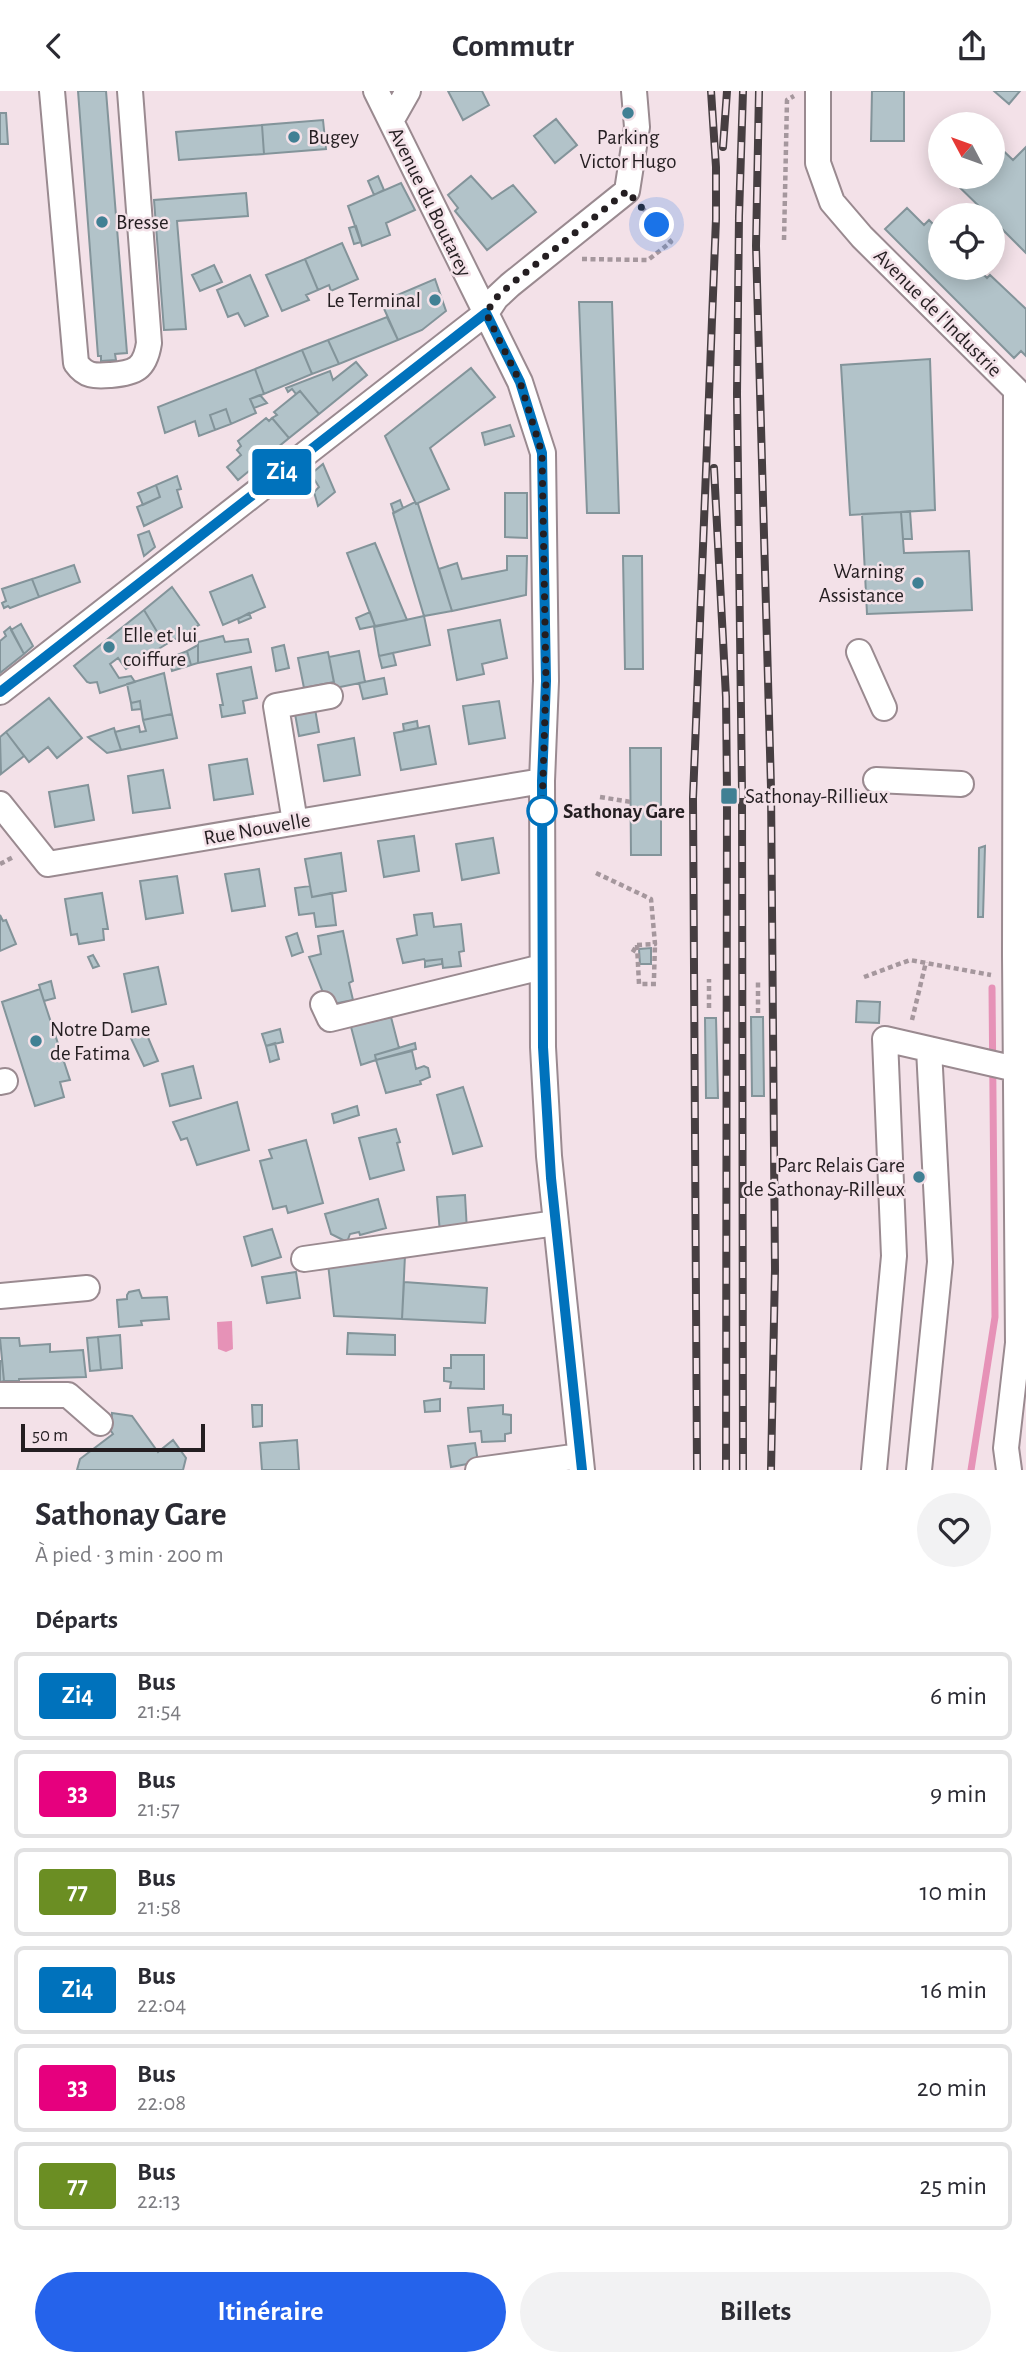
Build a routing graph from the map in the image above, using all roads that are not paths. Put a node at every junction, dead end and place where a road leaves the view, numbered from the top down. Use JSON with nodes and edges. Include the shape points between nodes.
{"nodes":[{"id":1,"x":52,"y":91,"type":"edge"},
{"id":2,"x":130,"y":91,"type":"edge"},
{"id":3,"x":376,"y":91,"type":"edge"},
{"id":4,"x":408,"y":91,"type":"edge"},
{"id":5,"x":634,"y":91,"type":"edge"},
{"id":6,"x":817,"y":91,"type":"edge"},
{"id":7,"x":391,"y":121,"type":"junction"},
{"id":8,"x":486,"y":313,"type":"junction"},
{"id":9,"x":1021,"y":385,"type":"edge"},
{"id":10,"x":859,"y":652,"type":"dead end"},
{"id":11,"x":0,"y":692,"type":"edge"},
{"id":12,"x":330,"y":696,"type":"dead end"},
{"id":13,"x":884,"y":708,"type":"dead end"},
{"id":14,"x":876,"y":780,"type":"dead end"},
{"id":15,"x":542,"y":781,"type":"junction"},
{"id":16,"x":961,"y":785,"type":"dead end"},
{"id":17,"x":0,"y":804,"type":"edge"},
{"id":18,"x":295,"y":822,"type":"junction"},
{"id":19,"x":542,"y":967,"type":"junction"},
{"id":20,"x":323,"y":1004,"type":"dead end"},
{"id":21,"x":929,"y":1049,"type":"junction"},
{"id":22,"x":1016,"y":1069,"type":"junction"},
{"id":23,"x":556,"y":1223,"type":"junction"},
{"id":24,"x":304,"y":1259,"type":"dead end"},
{"id":25,"x":87,"y":1288,"type":"dead end"},
{"id":26,"x":0,"y":1296,"type":"edge"},
{"id":27,"x":0,"y":1395,"type":"edge"},
{"id":28,"x":100,"y":1423,"type":"dead end"},
{"id":29,"x":581,"y":1463,"type":"edge"},
{"id":30,"x":478,"y":1470,"type":"edge"},
{"id":31,"x":874,"y":1470,"type":"edge"},
{"id":32,"x":919,"y":1470,"type":"edge"},
{"id":33,"x":1009,"y":1470,"type":"edge"}],
"edges":[{"from":1,"to":2,"type":"street","via":[[76,363],[90,376],[130,373],[147,356],[149,343]]},
{"from":3,"to":7,"type":"street","name":"Avenue du Boutarey"},
{"from":4,"to":7,"type":"street"},
{"from":5,"to":8,"type":"street","via":[[637,127],[627,191],[496,298]]},
{"from":6,"to":9,"type":"street","name":"Avenue de l'Industrie","via":[[818,163],[832,202],[862,237]]},
{"from":7,"to":8,"type":"street","name":"Avenue du Boutarey"},
{"from":8,"to":11,"type":"street"},
{"from":8,"to":15,"type":"street","name":"Avenue du Boutarey","via":[[520,382],[542,453],[546,681]]},
{"from":9,"to":22,"type":"street","name":"Avenue de l'Industrie"},
{"from":10,"to":13,"type":"street"},
{"from":12,"to":18,"type":"street","via":[[276,706]]},
{"from":14,"to":16,"type":"street"},
{"from":15,"to":18,"type":"street","name":"Rue Nouvelle"},
{"from":15,"to":19,"type":"street","name":"Avenue du Boutarey"},
{"from":17,"to":18,"type":"street","name":"Rue Nouvelle","via":[[48,864]]},
{"from":19,"to":20,"type":"street","via":[[330,1019]]},
{"from":19,"to":23,"type":"street","name":"Avenue du Boutarey"},
{"from":21,"to":22,"type":"street"},
{"from":21,"to":31,"type":"street","via":[[885,1039],[894,1256]]},
{"from":21,"to":32,"type":"street","via":[[940,1262]]},
{"from":22,"to":33,"type":"street","name":"Avenue de l'Industrie","via":[[1018,1343],[1006,1448]]},
{"from":23,"to":24,"type":"street"},
{"from":23,"to":29,"type":"street","name":"Avenue du Boutarey"},
{"from":25,"to":26,"type":"street"},
{"from":27,"to":28,"type":"street","via":[[68,1395]]},
{"from":29,"to":30,"type":"street"}]}
